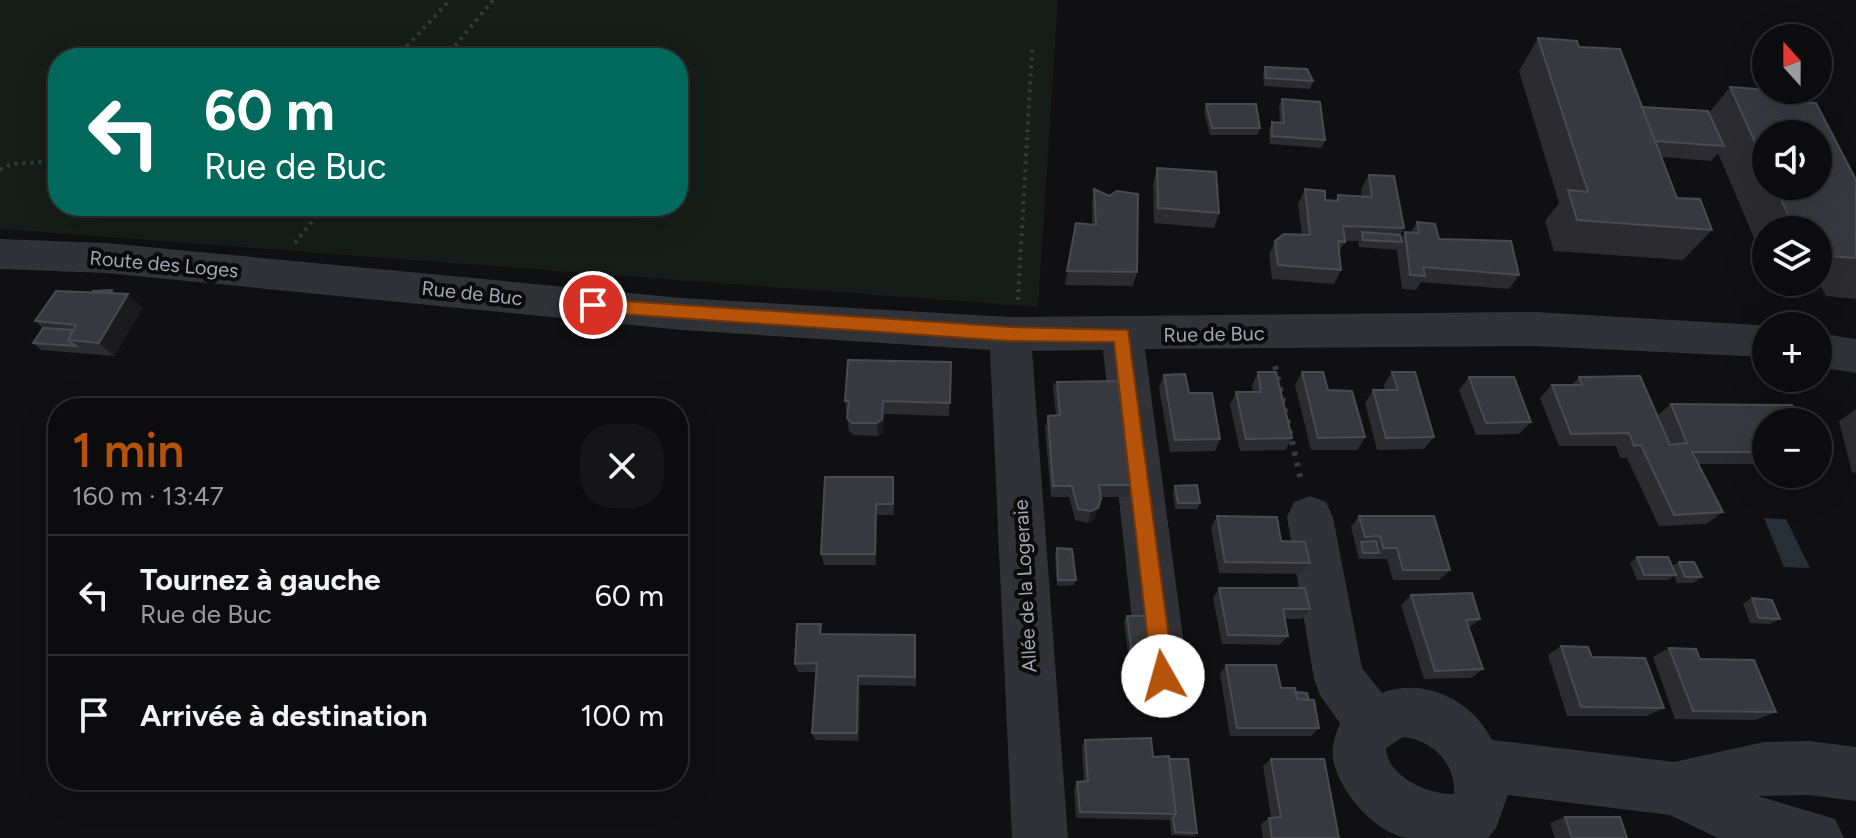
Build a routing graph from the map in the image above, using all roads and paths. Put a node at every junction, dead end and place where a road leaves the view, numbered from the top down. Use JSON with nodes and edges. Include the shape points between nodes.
{"nodes":[{"id":1,"x":450,"y":0,"type":"edge"},
{"id":2,"x":493,"y":0,"type":"edge"},
{"id":3,"x":405,"y":48,"type":"edge"},
{"id":4,"x":453,"y":48,"type":"edge"},
{"id":5,"x":1032,"y":50,"type":"dead end"},
{"id":6,"x":48,"y":162,"type":"edge"},
{"id":7,"x":0,"y":170,"type":"edge"},
{"id":8,"x":0,"y":254,"type":"edge"},
{"id":9,"x":328,"y":279,"type":"joint"},
{"id":10,"x":1268,"y":333,"type":"junction"},
{"id":11,"x":1010,"y":334,"type":"junction"},
{"id":12,"x":1122,"y":335,"type":"junction"},
{"id":13,"x":1752,"y":339,"type":"edge"},
{"id":14,"x":1832,"y":352,"type":"edge"},
{"id":15,"x":1856,"y":356,"type":"edge"},
{"id":16,"x":1310,"y":517,"type":"joint"},
{"id":17,"x":1163,"y":676,"type":"dead end"},
{"id":18,"x":1373,"y":723,"type":"junction"},
{"id":19,"x":1478,"y":765,"type":"junction"},
{"id":20,"x":1856,"y":774,"type":"edge"},
{"id":21,"x":1674,"y":789,"type":"junction"},
{"id":22,"x":1417,"y":833,"type":"edge"},
{"id":23,"x":1040,"y":838,"type":"edge"},
{"id":24,"x":1816,"y":838,"type":"edge"}],
"edges":[{"from":1,"to":3,"type":"path"},
{"from":2,"to":4,"type":"path"},
{"from":5,"to":11,"type":"path","via":[[1018,309]]},
{"from":6,"to":7,"type":"path","via":[[11,164]]},
{"from":8,"to":9,"type":"street","name":"Route des Loges","via":[[106,258]]},
{"from":9,"to":11,"type":"street","name":"Rue de Buc","via":[[682,314]]},
{"from":10,"to":12,"type":"street","name":"Rue de Buc"},
{"from":10,"to":13,"type":"street","name":"Rue de Buc","via":[[1535,329]]},
{"from":10,"to":16,"type":"path"},
{"from":11,"to":12,"type":"street","name":"Rue de Buc"},
{"from":11,"to":23,"type":"street","name":"Allée de la Logeraie"},
{"from":12,"to":17,"type":"street"},
{"from":14,"to":15,"type":"street"},
{"from":16,"to":18,"type":"street","via":[[1339,679]]},
{"from":18,"to":19,"type":"street","via":[[1403,711],[1430,717],[1455,732]]},
{"from":18,"to":22,"type":"street","via":[[1358,751],[1360,770],[1378,807]]},
{"from":19,"to":21,"type":"street"},
{"from":19,"to":22,"type":"street","via":[[1479,804],[1470,819],[1455,830]]},
{"from":20,"to":21,"type":"street","via":[[1815,766],[1724,772]]},
{"from":21,"to":24,"type":"street","via":[[1733,817]]}]}
